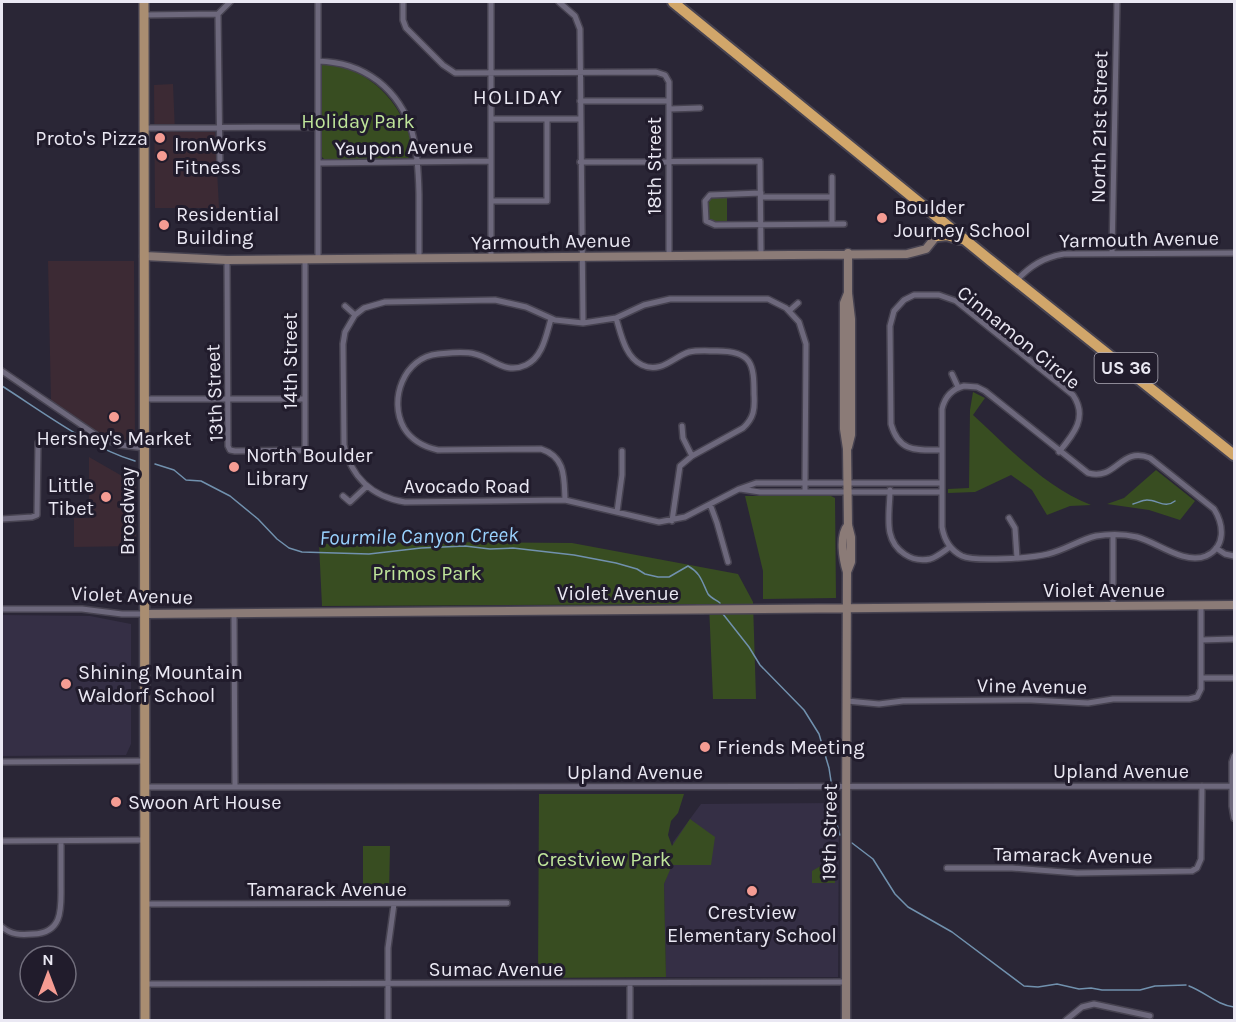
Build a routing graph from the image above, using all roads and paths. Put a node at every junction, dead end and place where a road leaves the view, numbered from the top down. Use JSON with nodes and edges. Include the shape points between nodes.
{"nodes":[{"id":1,"x":144,"y":2,"type":"edge"},
{"id":2,"x":230,"y":2,"type":"edge"},
{"id":3,"x":318,"y":2,"type":"edge"},
{"id":4,"x":403,"y":2,"type":"edge"},
{"id":5,"x":491,"y":2,"type":"edge"},
{"id":6,"x":559,"y":2,"type":"edge"},
{"id":7,"x":673,"y":2,"type":"edge"},
{"id":8,"x":1117,"y":2,"type":"edge"},
{"id":9,"x":218,"y":14,"type":"junction"},
{"id":10,"x":144,"y":15,"type":"junction"},
{"id":11,"x":318,"y":61,"type":"junction"},
{"id":12,"x":580,"y":73,"type":"junction"},
{"id":13,"x":491,"y":74,"type":"junction"},
{"id":14,"x":580,"y":101,"type":"junction"},
{"id":15,"x":669,"y":101,"type":"junction"},
{"id":16,"x":700,"y":108,"type":"dead end"},
{"id":17,"x":669,"y":109,"type":"junction"},
{"id":18,"x":580,"y":118,"type":"junction"},
{"id":19,"x":491,"y":119,"type":"junction"},
{"id":20,"x":547,"y":119,"type":"junction"},
{"id":21,"x":318,"y":127,"type":"junction"},
{"id":22,"x":144,"y":128,"type":"junction"},
{"id":23,"x":219,"y":128,"type":"junction"},
{"id":24,"x":491,"y":161,"type":"junction"},
{"id":25,"x":418,"y":162,"type":"junction"},
{"id":26,"x":580,"y":162,"type":"junction"},
{"id":27,"x":669,"y":162,"type":"junction"},
{"id":28,"x":318,"y":163,"type":"junction"},
{"id":29,"x":220,"y":168,"type":"dead end"},
{"id":30,"x":832,"y":177,"type":"dead end"},
{"id":31,"x":761,"y":195,"type":"junction"},
{"id":32,"x":832,"y":197,"type":"junction"},
{"id":33,"x":491,"y":201,"type":"junction"},
{"id":34,"x":832,"y":224,"type":"junction"},
{"id":35,"x":844,"y":224,"type":"dead end"},
{"id":36,"x":946,"y":224,"type":"junction"},
{"id":37,"x":761,"y":225,"type":"junction"},
{"id":38,"x":937,"y":236,"type":"junction"},
{"id":39,"x":971,"y":244,"type":"junction"},
{"id":40,"x":848,"y":253,"type":"junction"},
{"id":41,"x":1112,"y":253,"type":"junction"},
{"id":42,"x":1234,"y":254,"type":"edge"},
{"id":43,"x":761,"y":255,"type":"junction"},
{"id":44,"x":144,"y":256,"type":"junction"},
{"id":45,"x":669,"y":256,"type":"junction"},
{"id":46,"x":581,"y":257,"type":"junction"},
{"id":47,"x":491,"y":258,"type":"junction"},
{"id":48,"x":419,"y":259,"type":"junction"},
{"id":49,"x":305,"y":260,"type":"junction"},
{"id":50,"x":318,"y":260,"type":"junction"},
{"id":51,"x":227,"y":261,"type":"junction"},
{"id":52,"x":1016,"y":281,"type":"junction"},
{"id":53,"x":798,"y":303,"type":"dead end"},
{"id":54,"x":345,"y":306,"type":"dead end"},
{"id":55,"x":789,"y":311,"type":"junction"},
{"id":56,"x":356,"y":315,"type":"junction"},
{"id":57,"x":616,"y":318,"type":"junction"},
{"id":58,"x":551,"y":319,"type":"junction"},
{"id":59,"x":583,"y":323,"type":"junction"},
{"id":60,"x":2,"y":371,"type":"edge"},
{"id":61,"x":952,"y":374,"type":"dead end"},
{"id":62,"x":958,"y":387,"type":"junction"},
{"id":63,"x":145,"y":399,"type":"junction"},
{"id":64,"x":227,"y":399,"type":"junction"},
{"id":65,"x":306,"y":399,"type":"junction"},
{"id":66,"x":682,"y":426,"type":"dead end"},
{"id":67,"x":38,"y":443,"type":"dead end"},
{"id":68,"x":145,"y":448,"type":"junction"},
{"id":69,"x":305,"y":450,"type":"junction"},
{"id":70,"x":942,"y":450,"type":"junction"},
{"id":71,"x":622,"y":451,"type":"dead end"},
{"id":72,"x":1059,"y":452,"type":"junction"},
{"id":73,"x":1234,"y":455,"type":"edge"},
{"id":74,"x":692,"y":456,"type":"junction"},
{"id":75,"x":305,"y":461,"type":"dead end"},
{"id":76,"x":805,"y":483,"type":"junction"},
{"id":77,"x":890,"y":483,"type":"junction"},
{"id":78,"x":942,"y":483,"type":"junction"},
{"id":79,"x":366,"y":487,"type":"junction"},
{"id":80,"x":847,"y":487,"type":"junction"},
{"id":81,"x":739,"y":489,"type":"junction"},
{"id":82,"x":890,"y":491,"type":"junction"},
{"id":83,"x":805,"y":492,"type":"junction"},
{"id":84,"x":942,"y":492,"type":"junction"},
{"id":85,"x":343,"y":496,"type":"dead end"},
{"id":86,"x":565,"y":500,"type":"junction"},
{"id":87,"x":710,"y":504,"type":"junction"},
{"id":88,"x":617,"y":512,"type":"junction"},
{"id":89,"x":1009,"y":518,"type":"dead end"},
{"id":90,"x":2,"y":519,"type":"edge"},
{"id":91,"x":672,"y":521,"type":"junction"},
{"id":92,"x":1113,"y":535,"type":"junction"},
{"id":93,"x":950,"y":547,"type":"junction"},
{"id":94,"x":1216,"y":548,"type":"junction"},
{"id":95,"x":1234,"y":556,"type":"edge"},
{"id":96,"x":1017,"y":558,"type":"junction"},
{"id":97,"x":728,"y":562,"type":"dead end"},
{"id":98,"x":1201,"y":605,"type":"junction"},
{"id":99,"x":1234,"y":605,"type":"edge"},
{"id":100,"x":1113,"y":606,"type":"junction"},
{"id":101,"x":847,"y":608,"type":"junction"},
{"id":102,"x":2,"y":609,"type":"edge"},
{"id":103,"x":234,"y":613,"type":"junction"},
{"id":104,"x":146,"y":614,"type":"junction"},
{"id":105,"x":1234,"y":639,"type":"edge"},
{"id":106,"x":1201,"y":640,"type":"junction"},
{"id":107,"x":1201,"y":678,"type":"junction"},
{"id":108,"x":1234,"y":678,"type":"edge"},
{"id":109,"x":847,"y":701,"type":"junction"},
{"id":110,"x":1234,"y":756,"type":"edge"},
{"id":111,"x":145,"y":761,"type":"junction"},
{"id":112,"x":2,"y":762,"type":"edge"},
{"id":113,"x":847,"y":786,"type":"junction"},
{"id":114,"x":1202,"y":786,"type":"junction"},
{"id":115,"x":1232,"y":786,"type":"junction"},
{"id":116,"x":145,"y":787,"type":"junction"},
{"id":117,"x":235,"y":788,"type":"junction"},
{"id":118,"x":1234,"y":818,"type":"edge"},
{"id":119,"x":146,"y":840,"type":"junction"},
{"id":120,"x":2,"y":841,"type":"edge"},
{"id":121,"x":61,"y":841,"type":"junction"},
{"id":122,"x":947,"y":868,"type":"dead end"},
{"id":123,"x":507,"y":903,"type":"dead end"},
{"id":124,"x":147,"y":904,"type":"junction"},
{"id":125,"x":394,"y":904,"type":"junction"},
{"id":126,"x":2,"y":927,"type":"edge"},
{"id":127,"x":845,"y":982,"type":"junction"},
{"id":128,"x":630,"y":983,"type":"junction"},
{"id":129,"x":146,"y":984,"type":"junction"},
{"id":130,"x":388,"y":984,"type":"junction"},
{"id":131,"x":1150,"y":1016,"type":"dead end"},
{"id":132,"x":145,"y":1020,"type":"edge"},
{"id":133,"x":388,"y":1020,"type":"edge"},
{"id":134,"x":630,"y":1020,"type":"edge"},
{"id":135,"x":846,"y":1020,"type":"edge"},
{"id":136,"x":1066,"y":1020,"type":"edge"}],
"edges":[{"from":1,"to":10,"type":"main road","name":"Broadway"},
{"from":2,"to":9,"type":"street"},
{"from":3,"to":11,"type":"street"},
{"from":4,"to":13,"type":"street","via":[[406,28],[447,68],[458,73]]},
{"from":5,"to":13,"type":"street"},
{"from":6,"to":12,"type":"street","via":[[578,22]]},
{"from":7,"to":36,"type":"highway","number":"US 36"},
{"from":8,"to":41,"type":"street","name":"North 21st Street"},
{"from":9,"to":10,"type":"street"},
{"from":9,"to":23,"type":"street"},
{"from":10,"to":22,"type":"main road","name":"Broadway"},
{"from":11,"to":21,"type":"street"},
{"from":11,"to":25,"type":"street","via":[[357,69],[388,91],[410,121]]},
{"from":12,"to":13,"type":"street"},
{"from":12,"to":14,"type":"street"},
{"from":12,"to":15,"type":"street","name":"18th Street","via":[[656,72],[668,80]]},
{"from":13,"to":19,"type":"street"},
{"from":14,"to":15,"type":"street"},
{"from":14,"to":18,"type":"street"},
{"from":15,"to":17,"type":"street","name":"18th Street"},
{"from":16,"to":17,"type":"street"},
{"from":17,"to":27,"type":"street","name":"18th Street"},
{"from":18,"to":20,"type":"street"},
{"from":18,"to":26,"type":"street"},
{"from":19,"to":20,"type":"street"},
{"from":19,"to":24,"type":"street"},
{"from":20,"to":33,"type":"street","via":[[547,201]]},
{"from":21,"to":23,"type":"street"},
{"from":21,"to":28,"type":"street"},
{"from":22,"to":23,"type":"street"},
{"from":22,"to":44,"type":"main road","name":"Broadway"},
{"from":23,"to":29,"type":"street"},
{"from":24,"to":25,"type":"street","name":"Yaupon Avenue"},
{"from":24,"to":33,"type":"street"},
{"from":25,"to":28,"type":"street","name":"Yaupon Avenue"},
{"from":25,"to":48,"type":"street"},
{"from":26,"to":27,"type":"street"},
{"from":26,"to":46,"type":"street"},
{"from":27,"to":31,"type":"street","via":[[760,161]]},
{"from":27,"to":45,"type":"street","name":"18th Street"},
{"from":28,"to":50,"type":"street"},
{"from":30,"to":32,"type":"street"},
{"from":31,"to":32,"type":"street"},
{"from":31,"to":37,"type":"street"},
{"from":31,"to":37,"type":"street","via":[[710,195],[704,214],[712,225]]},
{"from":32,"to":34,"type":"street"},
{"from":33,"to":47,"type":"street"},
{"from":34,"to":35,"type":"street"},
{"from":34,"to":37,"type":"street"},
{"from":36,"to":38,"type":"street","name":"Yarmouth Avenue"},
{"from":36,"to":39,"type":"highway","number":"US 36"},
{"from":37,"to":43,"type":"street"},
{"from":38,"to":39,"type":"highway","via":[[950,235]]},
{"from":38,"to":40,"type":"street","name":"Yarmouth Avenue","via":[[926,249],[912,253]]},
{"from":39,"to":52,"type":"highway","number":"US 36"},
{"from":40,"to":43,"type":"street","name":"Yarmouth Avenue"},
{"from":40,"to":80,"type":"street","name":"19th Street","via":[[848,293],[843,303]]},
{"from":41,"to":42,"type":"street","name":"Yarmouth Avenue"},
{"from":41,"to":52,"type":"street","name":"Yarmouth Avenue","via":[[1052,256],[1029,267]]},
{"from":43,"to":45,"type":"street","name":"Yarmouth Avenue"},
{"from":44,"to":51,"type":"street","name":"Yarmouth Avenue"},
{"from":44,"to":63,"type":"main road","name":"Broadway"},
{"from":45,"to":46,"type":"street","name":"Yarmouth Avenue"},
{"from":46,"to":47,"type":"street","name":"Yarmouth Avenue"},
{"from":46,"to":59,"type":"street"},
{"from":47,"to":48,"type":"street","name":"Yarmouth Avenue"},
{"from":48,"to":50,"type":"street","name":"Yarmouth Avenue"},
{"from":49,"to":50,"type":"street","name":"Yarmouth Avenue"},
{"from":49,"to":51,"type":"street","name":"Yarmouth Avenue"},
{"from":49,"to":65,"type":"street","name":"14th Street"},
{"from":51,"to":64,"type":"street","name":"13th Street"},
{"from":52,"to":73,"type":"highway","number":"US 36"},
{"from":53,"to":55,"type":"street"},
{"from":54,"to":56,"type":"street"},
{"from":55,"to":57,"type":"street","via":[[777,302],[755,297],[670,298],[629,309]]},
{"from":55,"to":76,"type":"street","via":[[799,322],[806,344]]},
{"from":56,"to":58,"type":"street","via":[[364,308],[385,302],[495,300],[526,307]]},
{"from":56,"to":79,"type":"street","via":[[345,332],[343,344],[344,445],[350,466]]},
{"from":57,"to":59,"type":"street"},
{"from":57,"to":74,"type":"street","via":[[627,351],[642,365],[657,368],[699,351],[732,351],[750,362],[754,370],[754,406],[750,421]]},
{"from":58,"to":59,"type":"street"},
{"from":58,"to":86,"type":"street","via":[[541,351],[518,368],[502,367],[468,352],[436,354],[418,361],[401,382],[399,412],[411,436],[429,448],[548,451],[562,467]]},
{"from":60,"to":68,"type":"street","via":[[99,437]]},
{"from":61,"to":62,"type":"street"},
{"from":62,"to":70,"type":"street","via":[[943,404]]},
{"from":62,"to":72,"type":"street","via":[[985,391]]},
{"from":63,"to":64,"type":"street"},
{"from":63,"to":68,"type":"main road","name":"Broadway"},
{"from":64,"to":65,"type":"street"},
{"from":64,"to":69,"type":"street","name":"13th Street","via":[[230,450]]},
{"from":65,"to":69,"type":"street","name":"14th Street"},
{"from":66,"to":74,"type":"street"},
{"from":67,"to":90,"type":"street","via":[[38,515]]},
{"from":68,"to":104,"type":"main road","name":"Broadway"},
{"from":69,"to":75,"type":"street","name":"14th Street"},
{"from":70,"to":72,"type":"street","name":"Cinnamon Circle","via":[[897,444],[890,420],[892,315],[897,301],[921,294],[956,301],[1073,395],[1082,411],[1076,430]]},
{"from":70,"to":78,"type":"street"},
{"from":71,"to":88,"type":"street"},
{"from":72,"to":94,"type":"street","via":[[1084,471],[1099,475],[1135,452],[1154,460],[1214,509],[1222,528]]},
{"from":74,"to":91,"type":"street","via":[[678,472]]},
{"from":76,"to":80,"type":"street","name":"Avocado Road"},
{"from":76,"to":81,"type":"street","name":"Avocado Road","via":[[756,483]]},
{"from":76,"to":83,"type":"street"},
{"from":77,"to":78,"type":"street","name":"Avocado Road"},
{"from":77,"to":80,"type":"street","name":"Avocado Road"},
{"from":77,"to":82,"type":"street"},
{"from":78,"to":84,"type":"street"},
{"from":79,"to":85,"type":"street","via":[[350,502]]},
{"from":79,"to":86,"type":"street","name":"Avocado Road","via":[[383,497],[405,502]]},
{"from":80,"to":82,"type":"street","name":"Avocado Road"},
{"from":80,"to":83,"type":"street","name":"Avocado Road"},
{"from":80,"to":101,"type":"street","name":"19th Street"},
{"from":81,"to":83,"type":"street","name":"Avocado Road"},
{"from":81,"to":87,"type":"street","name":"Avocado Road"},
{"from":82,"to":84,"type":"street","name":"Avocado Road"},
{"from":82,"to":93,"type":"street","via":[[890,534],[899,554],[930,559]]},
{"from":84,"to":93,"type":"street","via":[[943,534]]},
{"from":86,"to":88,"type":"street","name":"Avocado Road"},
{"from":87,"to":91,"type":"street","name":"Avocado Road"},
{"from":87,"to":97,"type":"street"},
{"from":88,"to":91,"type":"street","name":"Avocado Road","via":[[655,522]]},
{"from":89,"to":96,"type":"street","via":[[1015,528]]},
{"from":92,"to":94,"type":"street","via":[[1138,538],[1189,558],[1206,555]]},
{"from":92,"to":96,"type":"street","via":[[1085,539],[1049,554]]},
{"from":92,"to":100,"type":"street"},
{"from":93,"to":96,"type":"street","via":[[970,558]]},
{"from":94,"to":95,"type":"street"},
{"from":98,"to":99,"type":"street","name":"Violet Avenue"},
{"from":98,"to":100,"type":"street","name":"Violet Avenue"},
{"from":98,"to":106,"type":"street"},
{"from":100,"to":101,"type":"street","name":"Violet Avenue"},
{"from":101,"to":103,"type":"street","name":"Violet Avenue"},
{"from":101,"to":109,"type":"street","name":"19th Street"},
{"from":102,"to":104,"type":"street","name":"Violet Avenue"},
{"from":103,"to":104,"type":"street","name":"Violet Avenue"},
{"from":103,"to":117,"type":"street"},
{"from":104,"to":111,"type":"main road","name":"Broadway"},
{"from":105,"to":106,"type":"street"},
{"from":106,"to":107,"type":"street"},
{"from":107,"to":108,"type":"street"},
{"from":107,"to":109,"type":"street","name":"Vine Avenue","via":[[1197,697],[1189,699],[1113,699],[1088,703]]},
{"from":109,"to":113,"type":"street","name":"19th Street"},
{"from":110,"to":115,"type":"street"},
{"from":111,"to":112,"type":"street"},
{"from":111,"to":116,"type":"main road","name":"Broadway"},
{"from":113,"to":114,"type":"street","name":"Upland Avenue"},
{"from":113,"to":117,"type":"street","name":"Upland Avenue"},
{"from":113,"to":127,"type":"street","name":"19th Street"},
{"from":114,"to":115,"type":"street","name":"Upland Avenue"},
{"from":114,"to":122,"type":"street","name":"Tamarack Avenue","via":[[1201,859],[1192,871],[1077,873]]},
{"from":115,"to":118,"type":"street"},
{"from":116,"to":117,"type":"street","name":"Upland Avenue"},
{"from":116,"to":119,"type":"main road","name":"Broadway"},
{"from":119,"to":121,"type":"street"},
{"from":119,"to":124,"type":"main road","name":"Broadway"},
{"from":120,"to":121,"type":"street"},
{"from":121,"to":126,"type":"street","via":[[61,909],[56,924],[40,934],[10,933]]},
{"from":123,"to":125,"type":"street","name":"Tamarack Avenue"},
{"from":124,"to":125,"type":"street","name":"Tamarack Avenue"},
{"from":124,"to":129,"type":"main road","name":"Broadway"},
{"from":125,"to":130,"type":"street"},
{"from":127,"to":128,"type":"street","name":"Sumac Avenue"},
{"from":127,"to":135,"type":"street","name":"19th Street"},
{"from":128,"to":130,"type":"street","name":"Sumac Avenue"},
{"from":128,"to":134,"type":"street"},
{"from":129,"to":130,"type":"street","name":"Sumac Avenue"},
{"from":129,"to":132,"type":"main road","name":"Broadway"},
{"from":130,"to":133,"type":"street"},
{"from":131,"to":136,"type":"street","via":[[1094,1004],[1082,1006]]}]}
